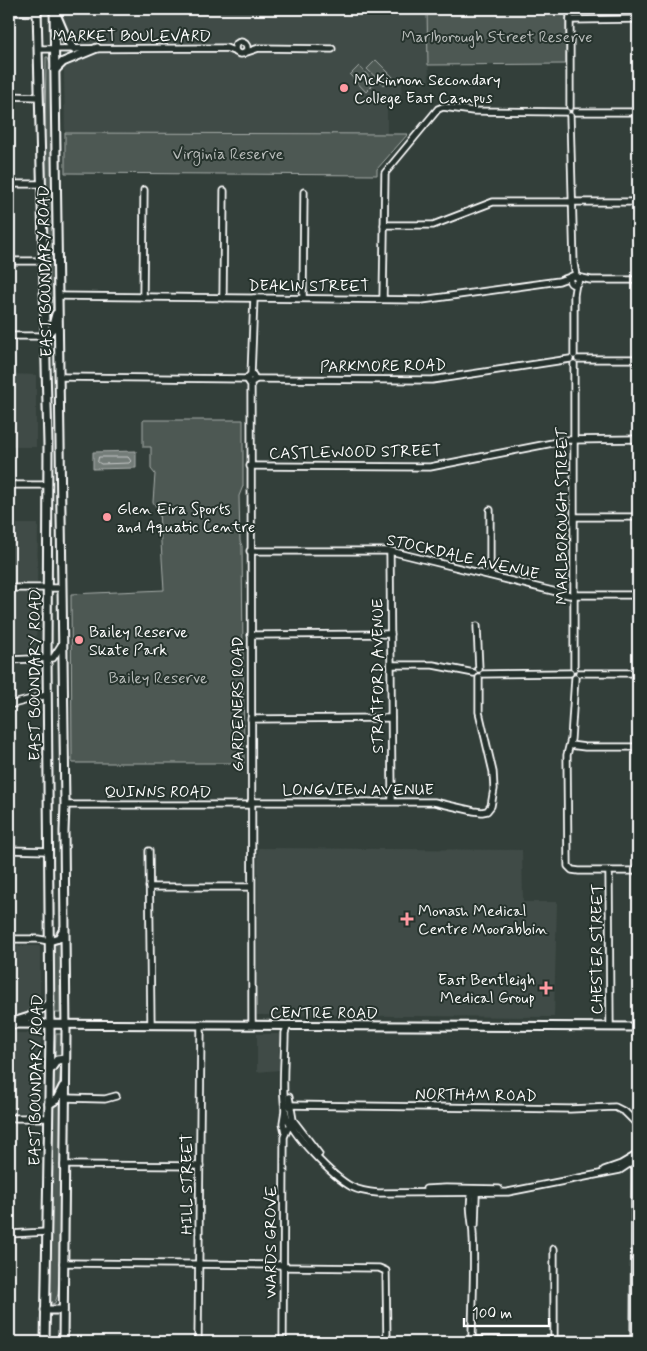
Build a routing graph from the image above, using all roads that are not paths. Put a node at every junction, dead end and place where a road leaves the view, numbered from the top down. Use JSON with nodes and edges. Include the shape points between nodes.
{"nodes":[{"id":1,"x":54,"y":9,"type":"edge"},
{"id":2,"x":570,"y":9,"type":"edge"},
{"id":3,"x":37,"y":11,"type":"edge"},
{"id":4,"x":9,"y":12,"type":"edge"},
{"id":5,"x":638,"y":19,"type":"edge"},
{"id":6,"x":570,"y":20,"type":"junction"},
{"id":7,"x":236,"y":44,"type":"junction"},
{"id":8,"x":246,"y":44,"type":"junction"},
{"id":9,"x":97,"y":48,"type":"junction"},
{"id":10,"x":226,"y":48,"type":"junction"},
{"id":11,"x":259,"y":48,"type":"junction"},
{"id":12,"x":332,"y":48,"type":"dead end"},
{"id":13,"x":38,"y":49,"type":"junction"},
{"id":14,"x":55,"y":49,"type":"junction"},
{"id":15,"x":74,"y":49,"type":"junction"},
{"id":16,"x":236,"y":52,"type":"junction"},
{"id":17,"x":246,"y":52,"type":"junction"},
{"id":18,"x":55,"y":70,"type":"junction"},
{"id":19,"x":9,"y":96,"type":"edge"},
{"id":20,"x":39,"y":97,"type":"junction"},
{"id":21,"x":570,"y":112,"type":"junction"},
{"id":22,"x":638,"y":112,"type":"edge"},
{"id":23,"x":9,"y":184,"type":"edge"},
{"id":24,"x":41,"y":184,"type":"junction"},
{"id":25,"x":144,"y":190,"type":"dead end"},
{"id":26,"x":224,"y":191,"type":"dead end"},
{"id":27,"x":304,"y":192,"type":"dead end"},
{"id":28,"x":573,"y":202,"type":"junction"},
{"id":29,"x":638,"y":202,"type":"edge"},
{"id":30,"x":384,"y":225,"type":"junction"},
{"id":31,"x":9,"y":261,"type":"edge"},
{"id":32,"x":43,"y":261,"type":"junction"},
{"id":33,"x":574,"y":280,"type":"junction"},
{"id":34,"x":638,"y":280,"type":"edge"},
{"id":35,"x":58,"y":296,"type":"junction"},
{"id":36,"x":143,"y":297,"type":"junction"},
{"id":37,"x":223,"y":298,"type":"junction"},
{"id":38,"x":254,"y":298,"type":"junction"},
{"id":39,"x":303,"y":298,"type":"junction"},
{"id":40,"x":383,"y":299,"type":"junction"},
{"id":41,"x":58,"y":309,"type":"junction"},
{"id":42,"x":44,"y":312,"type":"junction"},
{"id":43,"x":9,"y":336,"type":"edge"},
{"id":44,"x":45,"y":336,"type":"junction"},
{"id":45,"x":574,"y":359,"type":"junction"},
{"id":46,"x":638,"y":359,"type":"edge"},
{"id":47,"x":60,"y":377,"type":"junction"},
{"id":48,"x":251,"y":379,"type":"junction"},
{"id":49,"x":574,"y":440,"type":"junction"},
{"id":50,"x":638,"y":440,"type":"edge"},
{"id":51,"x":250,"y":466,"type":"junction"},
{"id":52,"x":9,"y":485,"type":"edge"},
{"id":53,"x":48,"y":485,"type":"junction"},
{"id":54,"x":490,"y":510,"type":"dead end"},
{"id":55,"x":575,"y":517,"type":"junction"},
{"id":56,"x":638,"y":517,"type":"edge"},
{"id":57,"x":250,"y":551,"type":"junction"},
{"id":58,"x":390,"y":551,"type":"junction"},
{"id":59,"x":490,"y":576,"type":"junction"},
{"id":60,"x":9,"y":588,"type":"edge"},
{"id":61,"x":48,"y":588,"type":"junction"},
{"id":62,"x":62,"y":588,"type":"junction"},
{"id":63,"x":575,"y":595,"type":"junction"},
{"id":64,"x":638,"y":595,"type":"edge"},
{"id":65,"x":478,"y":626,"type":"dead end"},
{"id":66,"x":391,"y":634,"type":"junction"},
{"id":67,"x":251,"y":635,"type":"junction"},
{"id":68,"x":62,"y":644,"type":"junction"},
{"id":69,"x":9,"y":660,"type":"edge"},
{"id":70,"x":47,"y":660,"type":"junction"},
{"id":71,"x":391,"y":665,"type":"junction"},
{"id":72,"x":479,"y":673,"type":"junction"},
{"id":73,"x":575,"y":673,"type":"junction"},
{"id":74,"x":638,"y":673,"type":"edge"},
{"id":75,"x":47,"y":695,"type":"junction"},
{"id":76,"x":9,"y":705,"type":"edge"},
{"id":77,"x":391,"y":718,"type":"junction"},
{"id":78,"x":251,"y":719,"type":"junction"},
{"id":79,"x":570,"y":745,"type":"junction"},
{"id":80,"x":638,"y":747,"type":"edge"},
{"id":81,"x":392,"y":802,"type":"junction"},
{"id":82,"x":251,"y":804,"type":"junction"},
{"id":83,"x":65,"y":805,"type":"junction"},
{"id":84,"x":9,"y":850,"type":"edge"},
{"id":85,"x":48,"y":851,"type":"junction"},
{"id":86,"x":149,"y":851,"type":"dead end"},
{"id":87,"x":609,"y":871,"type":"junction"},
{"id":88,"x":638,"y":871,"type":"edge"},
{"id":89,"x":149,"y":887,"type":"junction"},
{"id":90,"x":251,"y":887,"type":"junction"},
{"id":91,"x":65,"y":926,"type":"junction"},
{"id":92,"x":49,"y":930,"type":"junction"},
{"id":93,"x":9,"y":939,"type":"edge"},
{"id":94,"x":38,"y":939,"type":"junction"},
{"id":95,"x":49,"y":941,"type":"junction"},
{"id":96,"x":50,"y":1003,"type":"junction"},
{"id":97,"x":9,"y":1024,"type":"edge"},
{"id":98,"x":50,"y":1024,"type":"junction"},
{"id":99,"x":66,"y":1025,"type":"junction"},
{"id":100,"x":151,"y":1025,"type":"junction"},
{"id":101,"x":201,"y":1025,"type":"junction"},
{"id":102,"x":252,"y":1025,"type":"junction"},
{"id":103,"x":288,"y":1025,"type":"junction"},
{"id":104,"x":610,"y":1027,"type":"junction"},
{"id":105,"x":638,"y":1027,"type":"edge"},
{"id":106,"x":65,"y":1059,"type":"junction"},
{"id":107,"x":49,"y":1070,"type":"junction"},
{"id":108,"x":65,"y":1077,"type":"junction"},
{"id":109,"x":116,"y":1096,"type":"dead end"},
{"id":110,"x":65,"y":1098,"type":"junction"},
{"id":111,"x":49,"y":1104,"type":"junction"},
{"id":112,"x":287,"y":1107,"type":"junction"},
{"id":113,"x":9,"y":1118,"type":"edge"},
{"id":114,"x":49,"y":1118,"type":"junction"},
{"id":115,"x":638,"y":1125,"type":"edge"},
{"id":116,"x":294,"y":1127,"type":"junction"},
{"id":117,"x":285,"y":1132,"type":"junction"},
{"id":118,"x":284,"y":1142,"type":"junction"},
{"id":119,"x":638,"y":1154,"type":"edge"},
{"id":120,"x":638,"y":1158,"type":"edge"},
{"id":121,"x":631,"y":1162,"type":"junction"},
{"id":122,"x":64,"y":1165,"type":"junction"},
{"id":123,"x":200,"y":1166,"type":"junction"},
{"id":124,"x":474,"y":1191,"type":"junction"},
{"id":125,"x":9,"y":1234,"type":"edge"},
{"id":126,"x":47,"y":1234,"type":"junction"},
{"id":127,"x":554,"y":1249,"type":"dead end"},
{"id":128,"x":63,"y":1263,"type":"junction"},
{"id":129,"x":200,"y":1264,"type":"junction"},
{"id":130,"x":283,"y":1266,"type":"junction"},
{"id":131,"x":45,"y":1310,"type":"junction"},
{"id":132,"x":63,"y":1310,"type":"junction"},
{"id":133,"x":554,"y":1335,"type":"junction"},
{"id":134,"x":636,"y":1336,"type":"edge"},
{"id":135,"x":472,"y":1341,"type":"edge"},
{"id":136,"x":550,"y":1341,"type":"edge"},
{"id":137,"x":559,"y":1341,"type":"edge"},
{"id":138,"x":629,"y":1341,"type":"edge"},
{"id":139,"x":45,"y":1342,"type":"edge"},
{"id":140,"x":62,"y":1342,"type":"edge"},
{"id":141,"x":198,"y":1342,"type":"edge"},
{"id":142,"x":283,"y":1342,"type":"edge"},
{"id":143,"x":386,"y":1342,"type":"edge"}],
"edges":[{"from":1,"to":14,"type":"main road","name":"EAST BOUNDARY ROAD"},
{"from":1,"to":15,"type":"main road"},
{"from":2,"to":6,"type":"street","name":"MARLBOROUGH STREET"},
{"from":3,"to":4,"type":"street"},
{"from":3,"to":13,"type":"main road","name":"EAST BOUNDARY ROAD"},
{"from":5,"to":6,"type":"street"},
{"from":6,"to":21,"type":"street","name":"MARLBOROUGH STREET"},
{"from":7,"to":8,"type":"street","name":"MARKET BOULEVARD"},
{"from":7,"to":10,"type":"street","name":"MARKET BOULEVARD"},
{"from":7,"to":16,"type":"street"},
{"from":8,"to":11,"type":"street","name":"MARKET BOULEVARD"},
{"from":8,"to":17,"type":"street"},
{"from":9,"to":10,"type":"street","name":"MARKET BOULEVARD"},
{"from":9,"to":15,"type":"street","name":"MARKET BOULEVARD"},
{"from":9,"to":18,"type":"main road","via":[[63,62]]},
{"from":10,"to":16,"type":"street","name":"MARKET BOULEVARD"},
{"from":11,"to":12,"type":"street","name":"MARKET BOULEVARD"},
{"from":11,"to":17,"type":"street","name":"MARKET BOULEVARD"},
{"from":13,"to":14,"type":"street","name":"MARKET BOULEVARD"},
{"from":13,"to":20,"type":"main road","name":"EAST BOUNDARY ROAD"},
{"from":14,"to":15,"type":"street","name":"MARKET BOULEVARD"},
{"from":14,"to":18,"type":"main road","name":"EAST BOUNDARY ROAD"},
{"from":16,"to":17,"type":"street","name":"MARKET BOULEVARD","via":[[243,55]]},
{"from":18,"to":35,"type":"main road","name":"EAST BOUNDARY ROAD"},
{"from":19,"to":20,"type":"street"},
{"from":20,"to":24,"type":"main road","name":"EAST BOUNDARY ROAD"},
{"from":21,"to":22,"type":"street"},
{"from":21,"to":28,"type":"street","name":"MARLBOROUGH STREET"},
{"from":21,"to":30,"type":"street","via":[[438,109],[387,169],[384,177]]},
{"from":23,"to":24,"type":"street"},
{"from":24,"to":32,"type":"main road","name":"EAST BOUNDARY ROAD"},
{"from":25,"to":36,"type":"street"},
{"from":26,"to":37,"type":"street"},
{"from":27,"to":39,"type":"street"},
{"from":28,"to":29,"type":"street"},
{"from":28,"to":30,"type":"street","via":[[493,202],[432,225]]},
{"from":28,"to":33,"type":"street","name":"MARLBOROUGH STREET"},
{"from":30,"to":40,"type":"street"},
{"from":31,"to":32,"type":"street"},
{"from":32,"to":42,"type":"main road","name":"EAST BOUNDARY ROAD"},
{"from":33,"to":34,"type":"street","name":"DEAKIN STREET"},
{"from":33,"to":40,"type":"street","name":"DEAKIN STREET","via":[[437,298]]},
{"from":33,"to":45,"type":"street","name":"MARLBOROUGH STREET"},
{"from":35,"to":36,"type":"street","name":"DEAKIN STREET"},
{"from":35,"to":41,"type":"main road","name":"EAST BOUNDARY ROAD"},
{"from":36,"to":37,"type":"street","name":"DEAKIN STREET"},
{"from":37,"to":38,"type":"street","name":"DEAKIN STREET"},
{"from":38,"to":39,"type":"street","name":"DEAKIN STREET"},
{"from":38,"to":48,"type":"street","name":"GARDENERS ROAD"},
{"from":39,"to":40,"type":"street","name":"DEAKIN STREET"},
{"from":41,"to":42,"type":"main road"},
{"from":41,"to":44,"type":"main road","via":[[52,329]]},
{"from":41,"to":47,"type":"main road","name":"EAST BOUNDARY ROAD"},
{"from":42,"to":44,"type":"main road","name":"EAST BOUNDARY ROAD"},
{"from":43,"to":44,"type":"street"},
{"from":44,"to":53,"type":"main road","name":"EAST BOUNDARY ROAD"},
{"from":45,"to":46,"type":"street","name":"PARKMORE ROAD"},
{"from":45,"to":48,"type":"street","name":"PARKMORE ROAD","via":[[432,380]]},
{"from":45,"to":49,"type":"street","name":"MARLBOROUGH STREET"},
{"from":47,"to":48,"type":"street","name":"PARKMORE ROAD"},
{"from":47,"to":62,"type":"main road","name":"EAST BOUNDARY ROAD"},
{"from":48,"to":51,"type":"street","name":"GARDENERS ROAD"},
{"from":49,"to":50,"type":"street","name":"CASTLEWOOD STREET"},
{"from":49,"to":51,"type":"street","name":"CASTLEWOOD STREET","via":[[432,467]]},
{"from":49,"to":55,"type":"street","name":"MARLBOROUGH STREET"},
{"from":51,"to":57,"type":"street","name":"GARDENERS ROAD"},
{"from":52,"to":53,"type":"street"},
{"from":53,"to":61,"type":"main road","name":"EAST BOUNDARY ROAD"},
{"from":54,"to":59,"type":"street"},
{"from":55,"to":56,"type":"street"},
{"from":55,"to":63,"type":"street","name":"MARLBOROUGH STREET"},
{"from":57,"to":58,"type":"street","name":"STOCKDALE AVENUE"},
{"from":57,"to":67,"type":"street","name":"GARDENERS ROAD"},
{"from":58,"to":59,"type":"street","name":"STOCKDALE AVENUE"},
{"from":58,"to":66,"type":"street","name":"STRATFORD AVENUE"},
{"from":59,"to":63,"type":"street","name":"STOCKDALE AVENUE"},
{"from":60,"to":61,"type":"street"},
{"from":61,"to":62,"type":"street"},
{"from":61,"to":70,"type":"main road","name":"EAST BOUNDARY ROAD"},
{"from":62,"to":68,"type":"main road","name":"EAST BOUNDARY ROAD"},
{"from":63,"to":64,"type":"street","name":"STOCKDALE AVENUE"},
{"from":63,"to":73,"type":"street","name":"MARLBOROUGH STREET"},
{"from":65,"to":72,"type":"street"},
{"from":66,"to":67,"type":"street"},
{"from":66,"to":71,"type":"street","name":"STRATFORD AVENUE"},
{"from":67,"to":78,"type":"street","name":"GARDENERS ROAD"},
{"from":68,"to":70,"type":"street","via":[[53,658]]},
{"from":68,"to":83,"type":"main road","name":"EAST BOUNDARY ROAD"},
{"from":69,"to":70,"type":"street"},
{"from":70,"to":75,"type":"main road","name":"EAST BOUNDARY ROAD"},
{"from":71,"to":72,"type":"street","via":[[433,665]]},
{"from":71,"to":77,"type":"street","name":"STRATFORD AVENUE"},
{"from":72,"to":73,"type":"street"},
{"from":72,"to":81,"type":"street","name":"LONGVIEW AVENUE","via":[[479,712],[493,772],[491,806],[482,812],[434,802]]},
{"from":73,"to":74,"type":"street"},
{"from":73,"to":79,"type":"street","name":"MARLBOROUGH STREET"},
{"from":75,"to":76,"type":"street"},
{"from":75,"to":85,"type":"main road","name":"EAST BOUNDARY ROAD"},
{"from":77,"to":78,"type":"street"},
{"from":77,"to":81,"type":"street","name":"STRATFORD AVENUE"},
{"from":78,"to":82,"type":"street","name":"GARDENERS ROAD"},
{"from":79,"to":80,"type":"street"},
{"from":79,"to":87,"type":"street","name":"MARLBOROUGH STREET","via":[[567,755],[567,864],[575,871]]},
{"from":81,"to":82,"type":"street","name":"LONGVIEW AVENUE"},
{"from":82,"to":83,"type":"street","name":"QUINNS ROAD"},
{"from":82,"to":90,"type":"street","name":"GARDENERS ROAD"},
{"from":83,"to":91,"type":"main road","name":"EAST BOUNDARY ROAD"},
{"from":84,"to":85,"type":"street"},
{"from":85,"to":92,"type":"main road","name":"EAST BOUNDARY ROAD"},
{"from":86,"to":89,"type":"street"},
{"from":87,"to":88,"type":"street"},
{"from":87,"to":104,"type":"street","name":"CHESTER STREET"},
{"from":89,"to":90,"type":"street"},
{"from":89,"to":100,"type":"street"},
{"from":90,"to":102,"type":"street","name":"GARDENERS ROAD"},
{"from":91,"to":95,"type":"main road","via":[[60,937]]},
{"from":91,"to":99,"type":"main road","name":"EAST BOUNDARY ROAD"},
{"from":92,"to":94,"type":"street"},
{"from":92,"to":95,"type":"main road","name":"EAST BOUNDARY ROAD"},
{"from":93,"to":94,"type":"street"},
{"from":94,"to":95,"type":"street"},
{"from":95,"to":96,"type":"main road","name":"EAST BOUNDARY ROAD"},
{"from":96,"to":97,"type":"main road","via":[[29,1017]]},
{"from":96,"to":98,"type":"main road","name":"EAST BOUNDARY ROAD"},
{"from":97,"to":98,"type":"main road","name":"CENTRE ROAD"},
{"from":98,"to":99,"type":"main road","name":"CENTRE ROAD"},
{"from":98,"to":107,"type":"main road","name":"EAST BOUNDARY ROAD"},
{"from":99,"to":100,"type":"main road","name":"CENTRE ROAD"},
{"from":99,"to":106,"type":"main road","name":"EAST BOUNDARY ROAD"},
{"from":100,"to":101,"type":"main road","name":"CENTRE ROAD"},
{"from":101,"to":102,"type":"main road","name":"CENTRE ROAD"},
{"from":101,"to":123,"type":"street","name":"HILL STREET"},
{"from":102,"to":103,"type":"main road","name":"CENTRE ROAD"},
{"from":103,"to":104,"type":"main road","name":"CENTRE ROAD"},
{"from":103,"to":112,"type":"street","via":[[285,1033]]},
{"from":104,"to":105,"type":"main road","name":"CENTRE ROAD"},
{"from":106,"to":107,"type":"main road","via":[[57,1060]]},
{"from":106,"to":108,"type":"main road","name":"EAST BOUNDARY ROAD"},
{"from":107,"to":111,"type":"main road","name":"EAST BOUNDARY ROAD"},
{"from":108,"to":110,"type":"main road","name":"EAST BOUNDARY ROAD"},
{"from":108,"to":111,"type":"main road","via":[[60,1095]]},
{"from":109,"to":110,"type":"street","via":[[105,1099]]},
{"from":110,"to":122,"type":"main road","name":"EAST BOUNDARY ROAD"},
{"from":111,"to":114,"type":"main road","name":"EAST BOUNDARY ROAD"},
{"from":112,"to":115,"type":"street","name":"NORTHAM ROAD","via":[[612,1107],[622,1110]]},
{"from":112,"to":116,"type":"street"},
{"from":112,"to":117,"type":"street","name":"WARDS GROVE","via":[[283,1123]]},
{"from":113,"to":114,"type":"street"},
{"from":114,"to":126,"type":"main road","name":"EAST BOUNDARY ROAD"},
{"from":116,"to":117,"type":"street"},
{"from":116,"to":118,"type":"street"},
{"from":116,"to":124,"type":"street","via":[[340,1175],[360,1187]]},
{"from":117,"to":118,"type":"street","name":"WARDS GROVE"},
{"from":118,"to":130,"type":"street","name":"WARDS GROVE"},
{"from":119,"to":121,"type":"street"},
{"from":120,"to":121,"type":"street"},
{"from":121,"to":124,"type":"street","via":[[614,1171],[517,1190]]},
{"from":121,"to":134,"type":"street"},
{"from":122,"to":123,"type":"street"},
{"from":122,"to":128,"type":"main road","name":"EAST BOUNDARY ROAD"},
{"from":123,"to":129,"type":"street","name":"HILL STREET"},
{"from":124,"to":135,"type":"street"},
{"from":125,"to":126,"type":"street"},
{"from":126,"to":131,"type":"main road","name":"EAST BOUNDARY ROAD"},
{"from":127,"to":133,"type":"street"},
{"from":128,"to":129,"type":"street"},
{"from":128,"to":132,"type":"main road","name":"EAST BOUNDARY ROAD"},
{"from":129,"to":130,"type":"street"},
{"from":129,"to":141,"type":"street","name":"HILL STREET"},
{"from":130,"to":142,"type":"street","name":"WARDS GROVE"},
{"from":130,"to":143,"type":"street","via":[[379,1268],[386,1271]]},
{"from":131,"to":132,"type":"main road"},
{"from":131,"to":139,"type":"main road","name":"EAST BOUNDARY ROAD"},
{"from":132,"to":140,"type":"main road","name":"EAST BOUNDARY ROAD"},
{"from":133,"to":136,"type":"street"},
{"from":133,"to":137,"type":"street","via":[[559,1337]]},
{"from":134,"to":138,"type":"street","via":[[630,1337]]},
{"from":135,"to":136,"type":"street"},
{"from":137,"to":138,"type":"street"}]}
